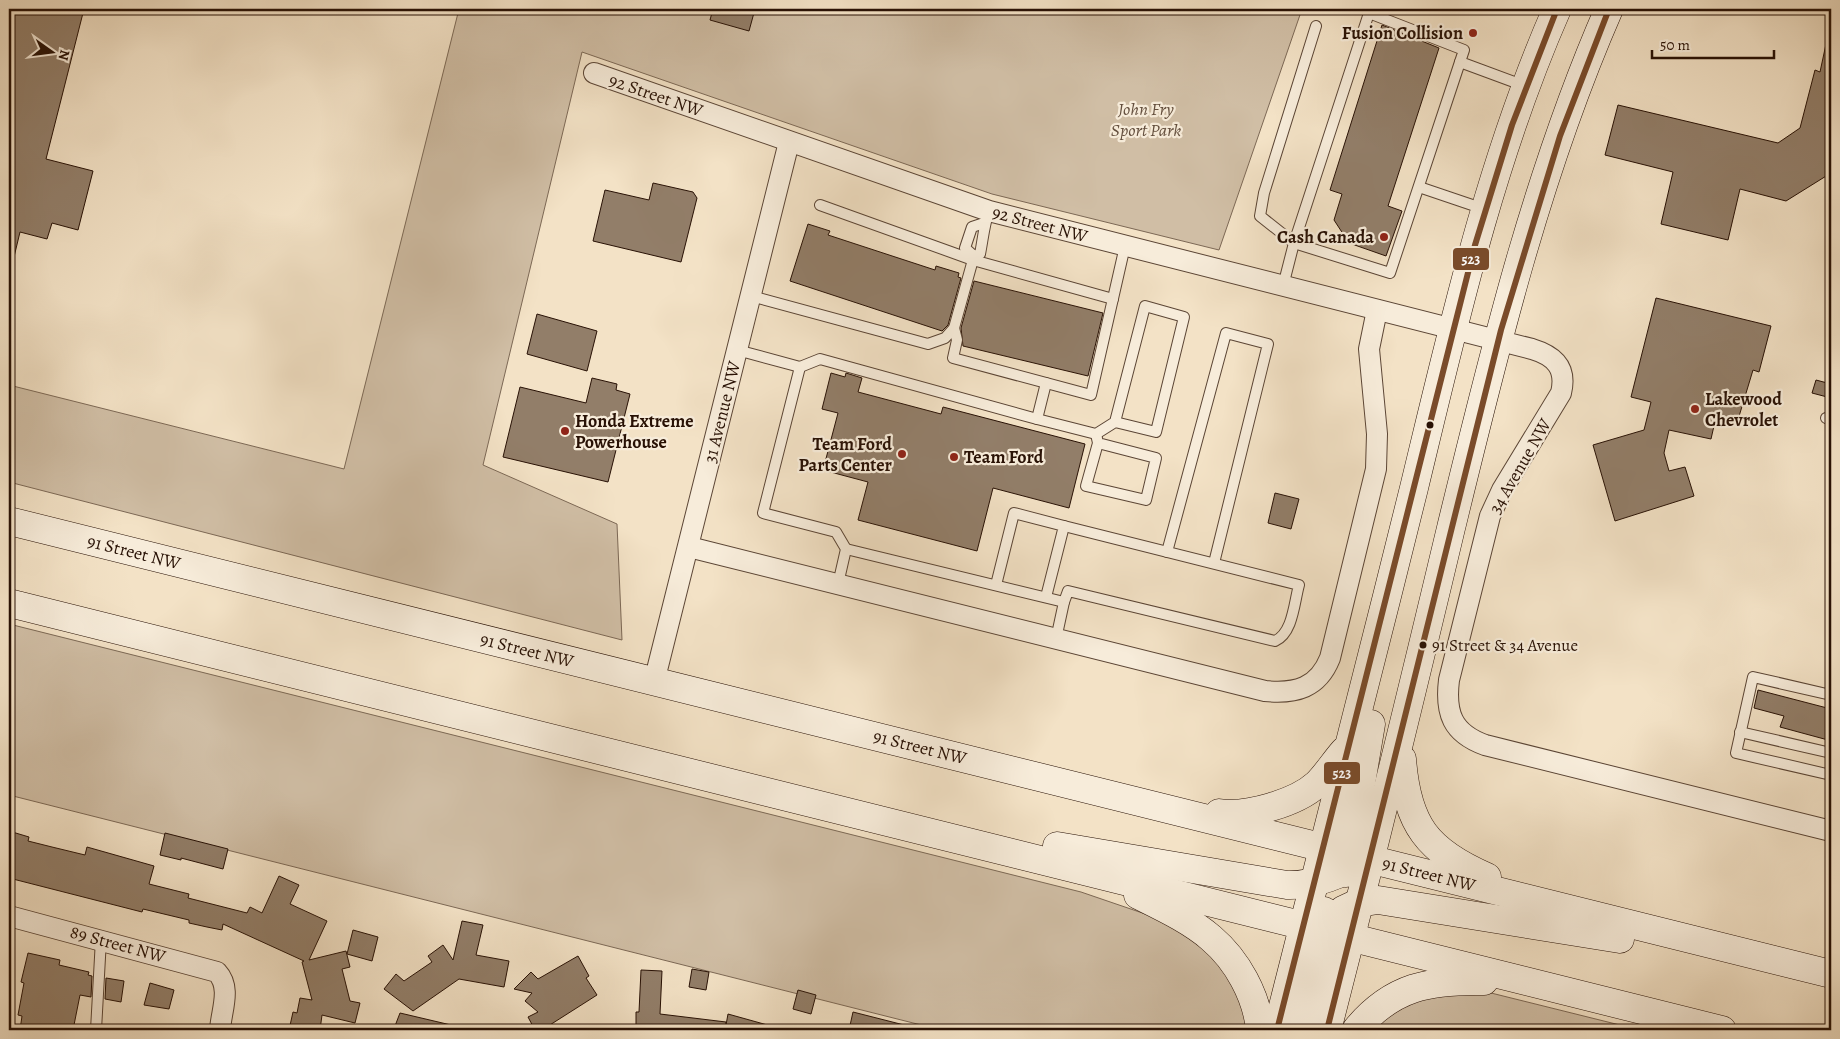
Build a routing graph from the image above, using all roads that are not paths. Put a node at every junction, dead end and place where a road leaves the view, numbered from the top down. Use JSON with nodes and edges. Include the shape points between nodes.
{"nodes":[{"id":1,"x":1557,"y":9,"type":"edge"},
{"id":2,"x":1609,"y":9,"type":"edge"},
{"id":3,"x":1316,"y":26,"type":"dead end"},
{"id":4,"x":1460,"y":62,"type":"junction"},
{"id":5,"x":594,"y":73,"type":"dead end"},
{"id":6,"x":1526,"y":86,"type":"junction"},
{"id":7,"x":789,"y":142,"type":"junction"},
{"id":8,"x":1419,"y":187,"type":"junction"},
{"id":9,"x":820,"y":205,"type":"dead end"},
{"id":10,"x":1486,"y":209,"type":"junction"},
{"id":11,"x":986,"y":217,"type":"junction"},
{"id":12,"x":1294,"y":243,"type":"junction"},
{"id":13,"x":1125,"y":246,"type":"junction"},
{"id":14,"x":973,"y":258,"type":"junction"},
{"id":15,"x":1283,"y":286,"type":"junction"},
{"id":16,"x":751,"y":296,"type":"junction"},
{"id":17,"x":1113,"y":299,"type":"junction"},
{"id":18,"x":1377,"y":310,"type":"junction"},
{"id":19,"x":954,"y":328,"type":"junction"},
{"id":20,"x":1453,"y":329,"type":"junction"},
{"id":21,"x":1497,"y":340,"type":"junction"},
{"id":22,"x":737,"y":350,"type":"junction"},
{"id":23,"x":800,"y":367,"type":"junction"},
{"id":24,"x":1046,"y":383,"type":"junction"},
{"id":25,"x":1037,"y":419,"type":"junction"},
{"id":26,"x":1116,"y":422,"type":"junction"},
{"id":27,"x":1097,"y":438,"type":"junction"},
{"id":28,"x":1408,"y":510,"type":"junction"},
{"id":29,"x":9,"y":521,"type":"edge"},
{"id":30,"x":1064,"y":526,"type":"junction"},
{"id":31,"x":688,"y":547,"type":"junction"},
{"id":32,"x":846,"y":549,"type":"junction"},
{"id":33,"x":1167,"y":552,"type":"junction"},
{"id":34,"x":1214,"y":563,"type":"junction"},
{"id":35,"x":838,"y":584,"type":"junction"},
{"id":36,"x":996,"y":585,"type":"junction"},
{"id":37,"x":1046,"y":597,"type":"junction"},
{"id":38,"x":1064,"y":602,"type":"junction"},
{"id":39,"x":9,"y":603,"type":"edge"},
{"id":40,"x":1056,"y":639,"type":"junction"},
{"id":41,"x":654,"y":682,"type":"junction"},
{"id":42,"x":1831,"y":696,"type":"edge"},
{"id":43,"x":1740,"y":732,"type":"junction"},
{"id":44,"x":1400,"y":740,"type":"junction"},
{"id":45,"x":1349,"y":744,"type":"junction"},
{"id":46,"x":1831,"y":753,"type":"edge"},
{"id":47,"x":1831,"y":775,"type":"edge"},
{"id":48,"x":796,"y":798,"type":"junction"},
{"id":49,"x":1128,"y":798,"type":"junction"},
{"id":50,"x":1831,"y":831,"type":"edge"},
{"id":51,"x":1338,"y":866,"type":"junction"},
{"id":52,"x":1094,"y":872,"type":"junction"},
{"id":53,"x":1551,"y":905,"type":"junction"},
{"id":54,"x":9,"y":916,"type":"edge"},
{"id":55,"x":1331,"y":917,"type":"junction"},
{"id":56,"x":1350,"y":936,"type":"junction"},
{"id":57,"x":101,"y":939,"type":"junction"},
{"id":58,"x":1804,"y":967,"type":"junction"},
{"id":59,"x":1831,"y":974,"type":"edge"},
{"id":60,"x":1526,"y":981,"type":"junction"},
{"id":61,"x":96,"y":1030,"type":"edge"},
{"id":62,"x":220,"y":1030,"type":"edge"},
{"id":63,"x":1260,"y":1030,"type":"edge"},
{"id":64,"x":1277,"y":1030,"type":"edge"},
{"id":65,"x":1305,"y":1030,"type":"edge"},
{"id":66,"x":1327,"y":1030,"type":"edge"},
{"id":67,"x":1356,"y":1030,"type":"edge"},
{"id":68,"x":1722,"y":1030,"type":"edge"}],
"edges":[{"from":1,"to":6,"type":"main road"},
{"from":2,"to":21,"type":"main road","via":[[1549,164]]},
{"from":3,"to":12,"type":"lane","via":[[1264,193],[1260,216]]},
{"from":4,"to":6,"type":"lane"},
{"from":4,"to":8,"type":"lane"},
{"from":4,"to":12,"type":"lane","via":[[1464,50],[1369,13]]},
{"from":5,"to":7,"type":"street","name":"92 Street NW"},
{"from":6,"to":10,"type":"main road"},
{"from":7,"to":11,"type":"street","name":"92 Street NW"},
{"from":7,"to":16,"type":"street","name":"31 Avenue NW"},
{"from":8,"to":10,"type":"lane"},
{"from":8,"to":12,"type":"lane","via":[[1390,273]]},
{"from":9,"to":14,"type":"lane"},
{"from":10,"to":20,"type":"main road"},
{"from":11,"to":13,"type":"street","name":"92 Street NW"},
{"from":11,"to":14,"type":"lane","via":[[980,254]]},
{"from":11,"to":14,"type":"lane","via":[[972,226],[965,248]]},
{"from":12,"to":15,"type":"lane"},
{"from":13,"to":15,"type":"street","name":"92 Street NW"},
{"from":13,"to":17,"type":"lane"},
{"from":14,"to":17,"type":"lane"},
{"from":14,"to":19,"type":"lane"},
{"from":15,"to":18,"type":"street","name":"92 Street NW"},
{"from":16,"to":19,"type":"lane","via":[[928,344],[945,338]]},
{"from":16,"to":22,"type":"street","name":"31 Avenue NW"},
{"from":17,"to":24,"type":"lane","via":[[1091,395]]},
{"from":18,"to":20,"type":"street","name":"92 Street NW"},
{"from":18,"to":40,"type":"street","via":[[1369,349],[1377,434],[1373,487],[1330,658],[1326,669],[1311,686],[1289,692],[1265,691]]},
{"from":19,"to":24,"type":"lane","via":[[957,340],[953,358]]},
{"from":20,"to":21,"type":"street","name":"92 Street NW"},
{"from":20,"to":28,"type":"main road"},
{"from":21,"to":44,"type":"main road"},
{"from":21,"to":50,"type":"street","name":"34 Avenue NW","via":[[1532,349],[1554,359],[1560,366],[1563,386],[1559,400],[1502,490],[1490,516],[1449,680],[1448,705],[1454,723],[1465,735],[1485,744]]},
{"from":22,"to":23,"type":"lane"},
{"from":22,"to":31,"type":"street","name":"31 Avenue NW"},
{"from":23,"to":25,"type":"lane","via":[[820,359]]},
{"from":23,"to":32,"type":"lane","via":[[763,513],[836,532]]},
{"from":24,"to":25,"type":"lane"},
{"from":25,"to":27,"type":"lane"},
{"from":26,"to":26,"type":"lane","via":[[1145,306],[1184,317],[1156,432]]},
{"from":26,"to":27,"type":"lane"},
{"from":27,"to":27,"type":"lane","via":[[1086,486],[1146,500],[1156,458]]},
{"from":28,"to":45,"type":"main road"},
{"from":28,"to":51,"type":"main road"},
{"from":29,"to":41,"type":"main road","name":"91 Street NW"},
{"from":30,"to":33,"type":"lane"},
{"from":30,"to":36,"type":"lane","via":[[1014,513]]},
{"from":30,"to":37,"type":"lane"},
{"from":31,"to":35,"type":"street"},
{"from":31,"to":41,"type":"street","name":"31 Avenue NW"},
{"from":32,"to":35,"type":"lane"},
{"from":32,"to":36,"type":"lane"},
{"from":33,"to":34,"type":"lane"},
{"from":33,"to":34,"type":"lane","via":[[1226,333],[1268,344]]},
{"from":34,"to":38,"type":"lane","via":[[1299,585],[1288,629],[1282,638],[1275,641],[1068,591]]},
{"from":35,"to":40,"type":"street"},
{"from":36,"to":37,"type":"lane"},
{"from":37,"to":38,"type":"lane"},
{"from":38,"to":40,"type":"lane"},
{"from":39,"to":48,"type":"main road"},
{"from":41,"to":49,"type":"main road","name":"91 Street NW"},
{"from":42,"to":43,"type":"lane","via":[[1753,677]]},
{"from":43,"to":46,"type":"lane"},
{"from":43,"to":47,"type":"lane","via":[[1736,753]]},
{"from":44,"to":51,"type":"main road"},
{"from":44,"to":53,"type":"main road","via":[[1403,780],[1409,805],[1434,846],[1462,866]]},
{"from":45,"to":49,"type":"main road","via":[[1316,784],[1294,799],[1260,809],[1225,814]]},
{"from":45,"to":51,"type":"main road"},
{"from":48,"to":51,"type":"main road","via":[[1287,885]]},
{"from":48,"to":52,"type":"main road"},
{"from":49,"to":51,"type":"main road","name":"91 Street NW"},
{"from":51,"to":53,"type":"main road","name":"91 Street NW"},
{"from":51,"to":55,"type":"main road"},
{"from":51,"to":55,"type":"main road"},
{"from":52,"to":55,"type":"main road"},
{"from":52,"to":63,"type":"main road","via":[[1211,938],[1239,970],[1258,1012]]},
{"from":53,"to":58,"type":"main road","name":"91 Street NW"},
{"from":54,"to":57,"type":"street","name":"89 Street NW"},
{"from":55,"to":56,"type":"main road"},
{"from":55,"to":58,"type":"main road","via":[[1378,900]]},
{"from":55,"to":64,"type":"main road"},
{"from":55,"to":65,"type":"main road"},
{"from":56,"to":60,"type":"main road"},
{"from":56,"to":66,"type":"main road"},
{"from":57,"to":61,"type":"lane"},
{"from":57,"to":62,"type":"street","name":"89 Street NW","via":[[217,972],[224,978],[225,990]]},
{"from":58,"to":59,"type":"main road","name":"91 Street NW"},
{"from":60,"to":67,"type":"main road","via":[[1448,980],[1410,989],[1385,1001]]},
{"from":60,"to":68,"type":"main road"}]}
